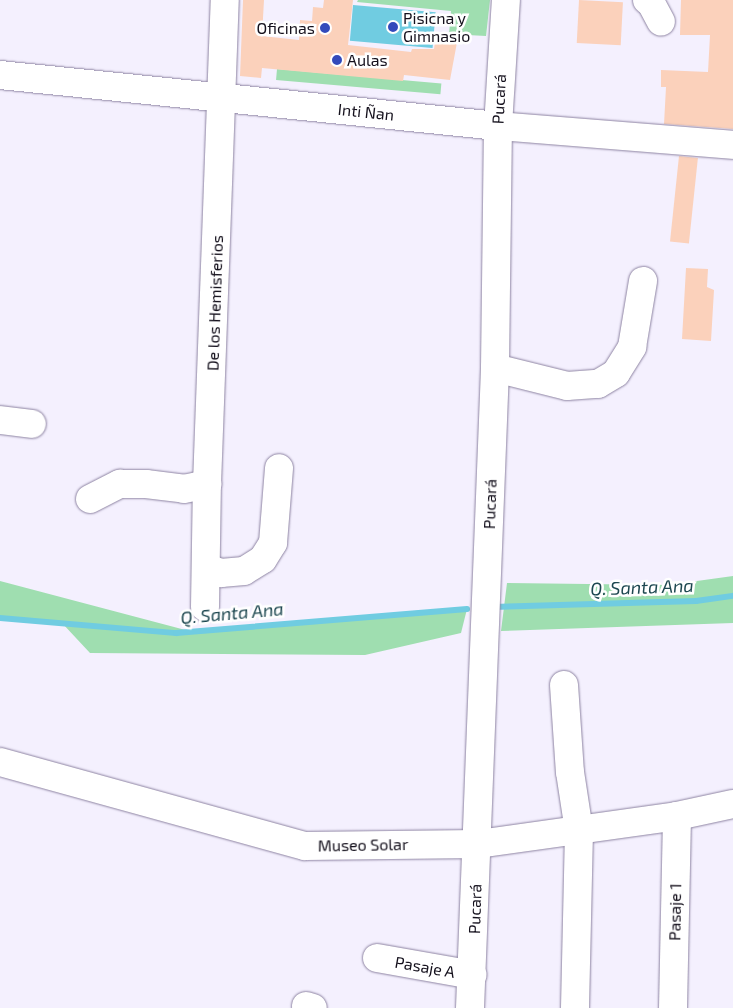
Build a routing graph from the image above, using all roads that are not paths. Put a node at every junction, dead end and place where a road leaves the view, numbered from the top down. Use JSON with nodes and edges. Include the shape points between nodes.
{"nodes":[{"id":1,"x":225,"y":0,"type":"edge"},
{"id":2,"x":506,"y":0,"type":"edge"},
{"id":3,"x":0,"y":75,"type":"edge"},
{"id":4,"x":221,"y":97,"type":"junction"},
{"id":5,"x":498,"y":126,"type":"junction"},
{"id":6,"x":733,"y":145,"type":"edge"},
{"id":7,"x":643,"y":281,"type":"dead end"},
{"id":8,"x":495,"y":368,"type":"junction"},
{"id":9,"x":0,"y":420,"type":"edge"},
{"id":10,"x":32,"y":424,"type":"dead end"},
{"id":11,"x":279,"y":468,"type":"dead end"},
{"id":12,"x":207,"y":484,"type":"junction"},
{"id":13,"x":90,"y":499,"type":"dead end"},
{"id":14,"x":207,"y":568,"type":"junction"},
{"id":15,"x":205,"y":607,"type":"dead end"},
{"id":16,"x":564,"y":685,"type":"dead end"},
{"id":17,"x":0,"y":762,"type":"edge"},
{"id":18,"x":733,"y":804,"type":"edge"},
{"id":19,"x":677,"y":816,"type":"junction"},
{"id":20,"x":579,"y":831,"type":"junction"},
{"id":21,"x":478,"y":844,"type":"junction"},
{"id":22,"x":377,"y":958,"type":"dead end"},
{"id":23,"x":472,"y":975,"type":"junction"},
{"id":24,"x":470,"y":1008,"type":"edge"},
{"id":25,"x":576,"y":1008,"type":"edge"},
{"id":26,"x":673,"y":1008,"type":"edge"}],
"edges":[{"from":1,"to":4,"type":"street","name":"De los Hemisferios"},
{"from":2,"to":5,"type":"street","name":"Pucará"},
{"from":3,"to":4,"type":"street","name":"Inti Ñan"},
{"from":4,"to":5,"type":"street","name":"Inti Ñan"},
{"from":4,"to":12,"type":"street","name":"De los Hemisferios"},
{"from":5,"to":6,"type":"street","name":"Inti Ñan"},
{"from":5,"to":8,"type":"street","name":"Pucará"},
{"from":7,"to":8,"type":"street","via":[[632,347],[616,374],[598,384],[567,386]]},
{"from":8,"to":21,"type":"street","name":"Pucará"},
{"from":9,"to":10,"type":"street"},
{"from":11,"to":14,"type":"street","via":[[273,543],[263,559],[244,571],[221,573]]},
{"from":12,"to":13,"type":"street","via":[[184,488],[120,484]]},
{"from":12,"to":14,"type":"street","name":"De los Hemisferios"},
{"from":14,"to":15,"type":"street","name":"De los Hemisferios"},
{"from":16,"to":20,"type":"street","via":[[570,772]]},
{"from":17,"to":21,"type":"street","name":"Museo Solar","via":[[305,846]]},
{"from":18,"to":19,"type":"street","name":"Museo Solar"},
{"from":19,"to":20,"type":"street","name":"Museo Solar"},
{"from":19,"to":26,"type":"street","name":"Pasaje 1"},
{"from":20,"to":21,"type":"street","name":"Museo Solar"},
{"from":20,"to":25,"type":"street"},
{"from":21,"to":23,"type":"street","name":"Pucará"},
{"from":22,"to":23,"type":"street","name":"Pasaje A"},
{"from":23,"to":24,"type":"street","name":"Pucará"}]}
